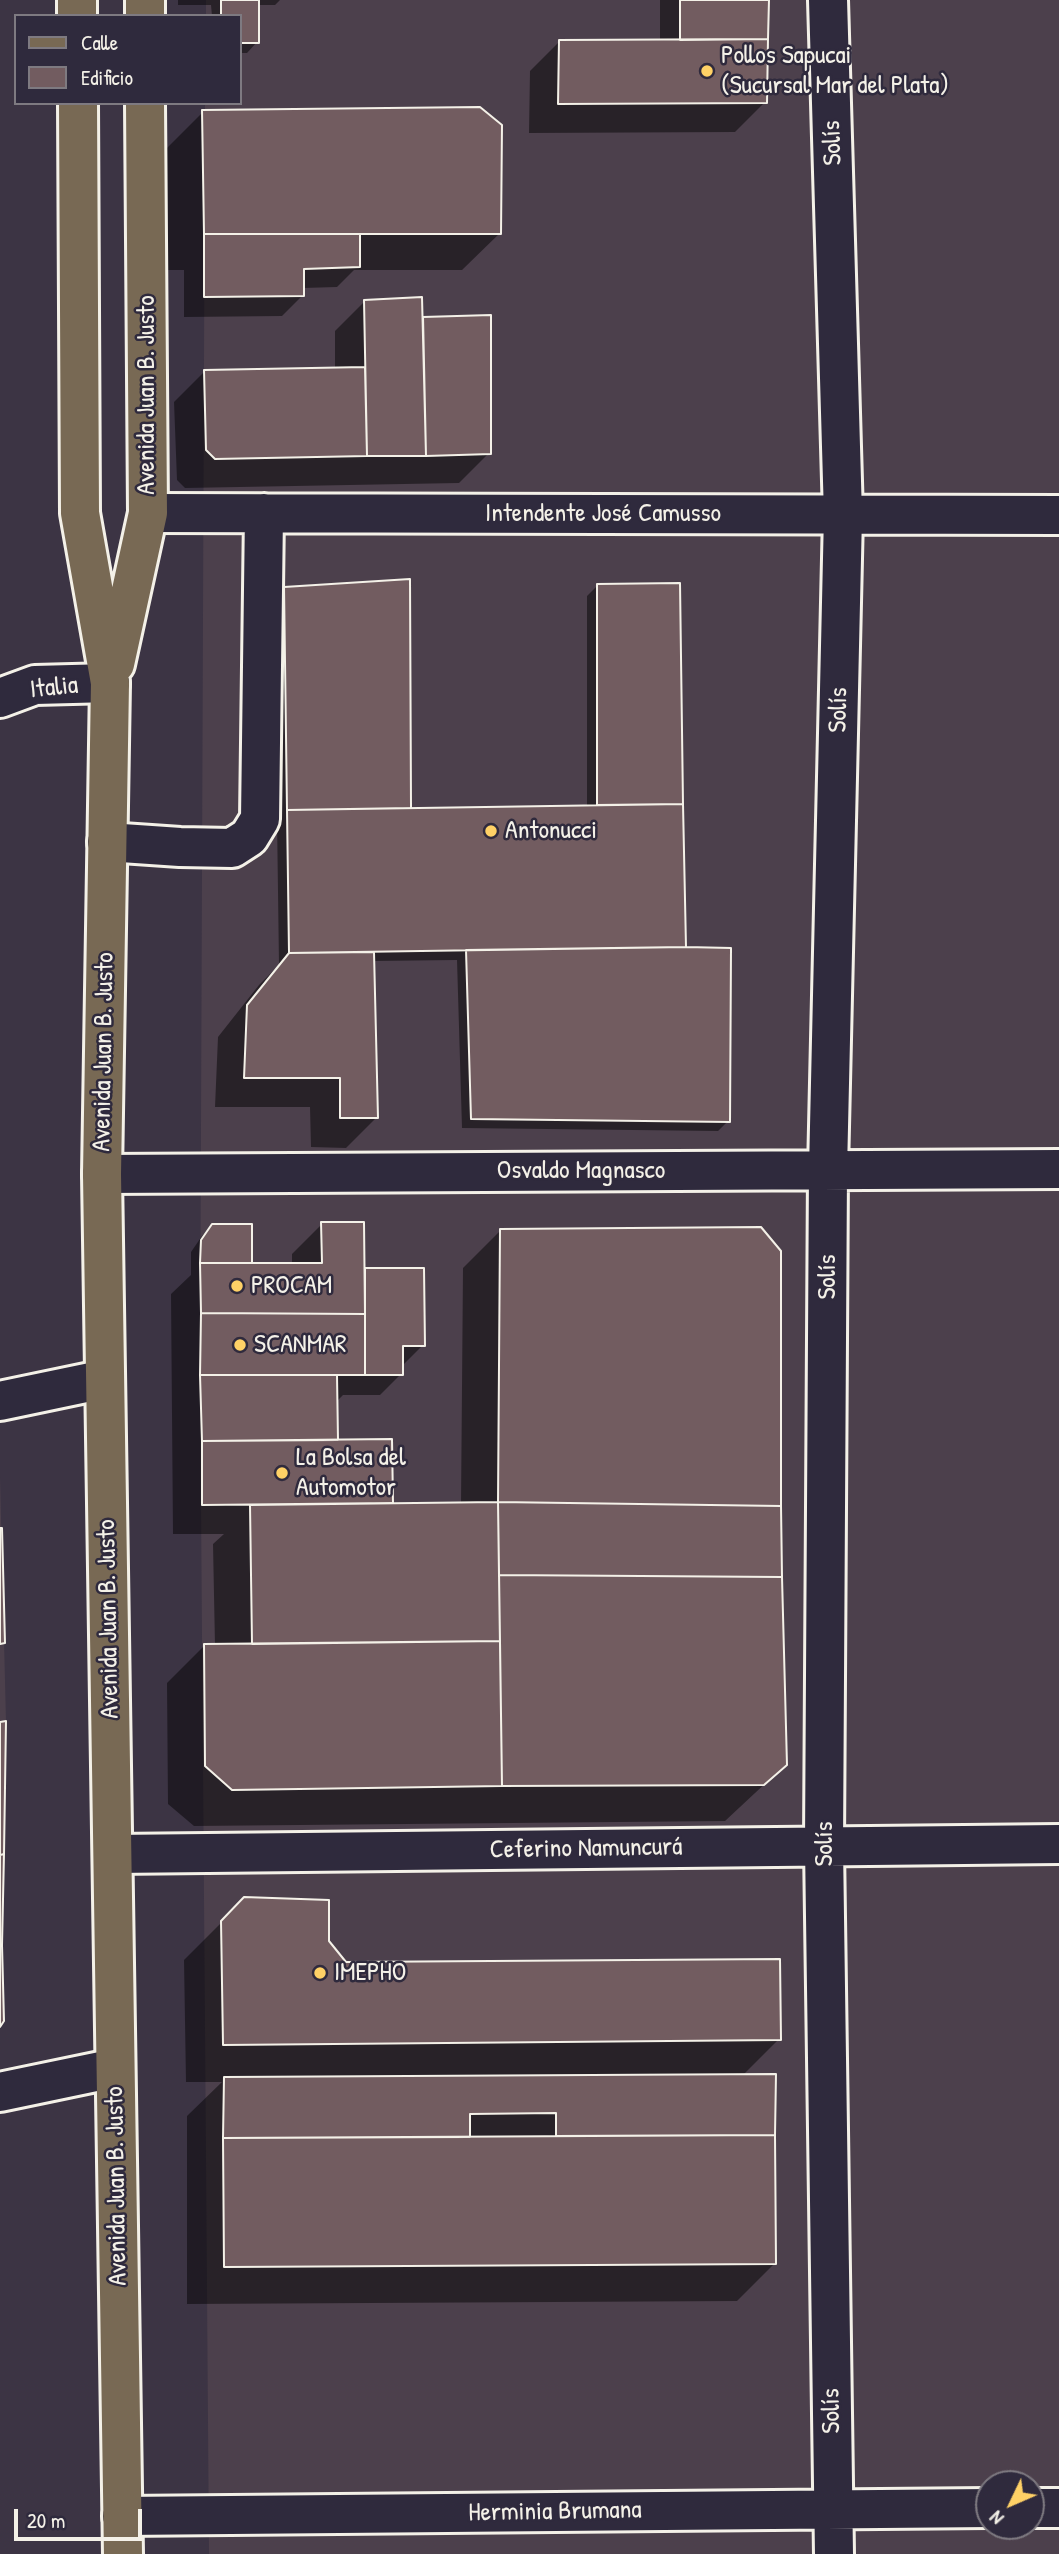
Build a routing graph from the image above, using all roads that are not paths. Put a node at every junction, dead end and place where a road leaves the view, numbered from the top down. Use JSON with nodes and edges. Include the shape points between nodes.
{"nodes":[{"id":1,"x":828,"y":0,"type":"edge"},
{"id":2,"x":78,"y":105,"type":"edge"},
{"id":3,"x":145,"y":105,"type":"edge"},
{"id":4,"x":148,"y":513,"type":"junction"},
{"id":5,"x":264,"y":513,"type":"junction"},
{"id":6,"x":1059,"y":514,"type":"edge"},
{"id":7,"x":843,"y":515,"type":"junction"},
{"id":8,"x":18,"y":683,"type":"edge"},
{"id":9,"x":110,"y":683,"type":"junction"},
{"id":10,"x":0,"y":698,"type":"edge"},
{"id":11,"x":107,"y":842,"type":"junction"},
{"id":12,"x":1059,"y":1169,"type":"edge"},
{"id":13,"x":828,"y":1170,"type":"junction"},
{"id":14,"x":102,"y":1174,"type":"junction"},
{"id":15,"x":105,"y":1379,"type":"junction"},
{"id":16,"x":0,"y":1401,"type":"edge"},
{"id":17,"x":1059,"y":1844,"type":"edge"},
{"id":18,"x":824,"y":1846,"type":"junction"},
{"id":19,"x":113,"y":1854,"type":"junction"},
{"id":20,"x":116,"y":2068,"type":"junction"},
{"id":21,"x":0,"y":2092,"type":"edge"},
{"id":22,"x":975,"y":2508,"type":"edge"},
{"id":23,"x":833,"y":2510,"type":"junction"},
{"id":24,"x":122,"y":2516,"type":"junction"},
{"id":25,"x":123,"y":2554,"type":"edge"},
{"id":26,"x":834,"y":2554,"type":"edge"}],
"edges":[{"from":1,"to":7,"type":"street","name":"Solís"},
{"from":2,"to":9,"type":"main road","name":"Avenida Juan B. Justo","via":[[80,513]]},
{"from":3,"to":4,"type":"main road","name":"Avenida Juan B. Justo"},
{"from":4,"to":5,"type":"street","name":"Intendente José Camusso"},
{"from":4,"to":9,"type":"main road","name":"Avenida Juan B. Justo"},
{"from":5,"to":7,"type":"street","name":"Intendente José Camusso"},
{"from":5,"to":11,"type":"street","via":[[260,819],[249,836],[232,848]]},
{"from":6,"to":7,"type":"street","name":"Intendente José Camusso"},
{"from":7,"to":13,"type":"street","name":"Solís"},
{"from":8,"to":9,"type":"street","name":"Italia"},
{"from":8,"to":10,"type":"street","name":"Italia"},
{"from":9,"to":11,"type":"main road","name":"Avenida Juan B. Justo"},
{"from":11,"to":14,"type":"main road","name":"Avenida Juan B. Justo"},
{"from":12,"to":13,"type":"street","name":"Osvaldo Magnasco"},
{"from":13,"to":14,"type":"street","name":"Osvaldo Magnasco"},
{"from":13,"to":18,"type":"street","name":"Solís"},
{"from":14,"to":15,"type":"main road","name":"Avenida Juan B. Justo"},
{"from":15,"to":16,"type":"street"},
{"from":15,"to":19,"type":"main road","name":"Avenida Juan B. Justo"},
{"from":17,"to":18,"type":"street","name":"Ceferino Namuncurá"},
{"from":18,"to":19,"type":"street","name":"Ceferino Namuncurá"},
{"from":18,"to":23,"type":"street","name":"Solís"},
{"from":19,"to":20,"type":"main road","name":"Avenida Juan B. Justo"},
{"from":20,"to":21,"type":"street"},
{"from":20,"to":24,"type":"main road","name":"Avenida Juan B. Justo"},
{"from":22,"to":23,"type":"street","name":"Herminia Brumana"},
{"from":23,"to":24,"type":"street","name":"Herminia Brumana"},
{"from":23,"to":26,"type":"street","name":"Solís"},
{"from":24,"to":25,"type":"main road","name":"Avenida Juan B. Justo"}]}
